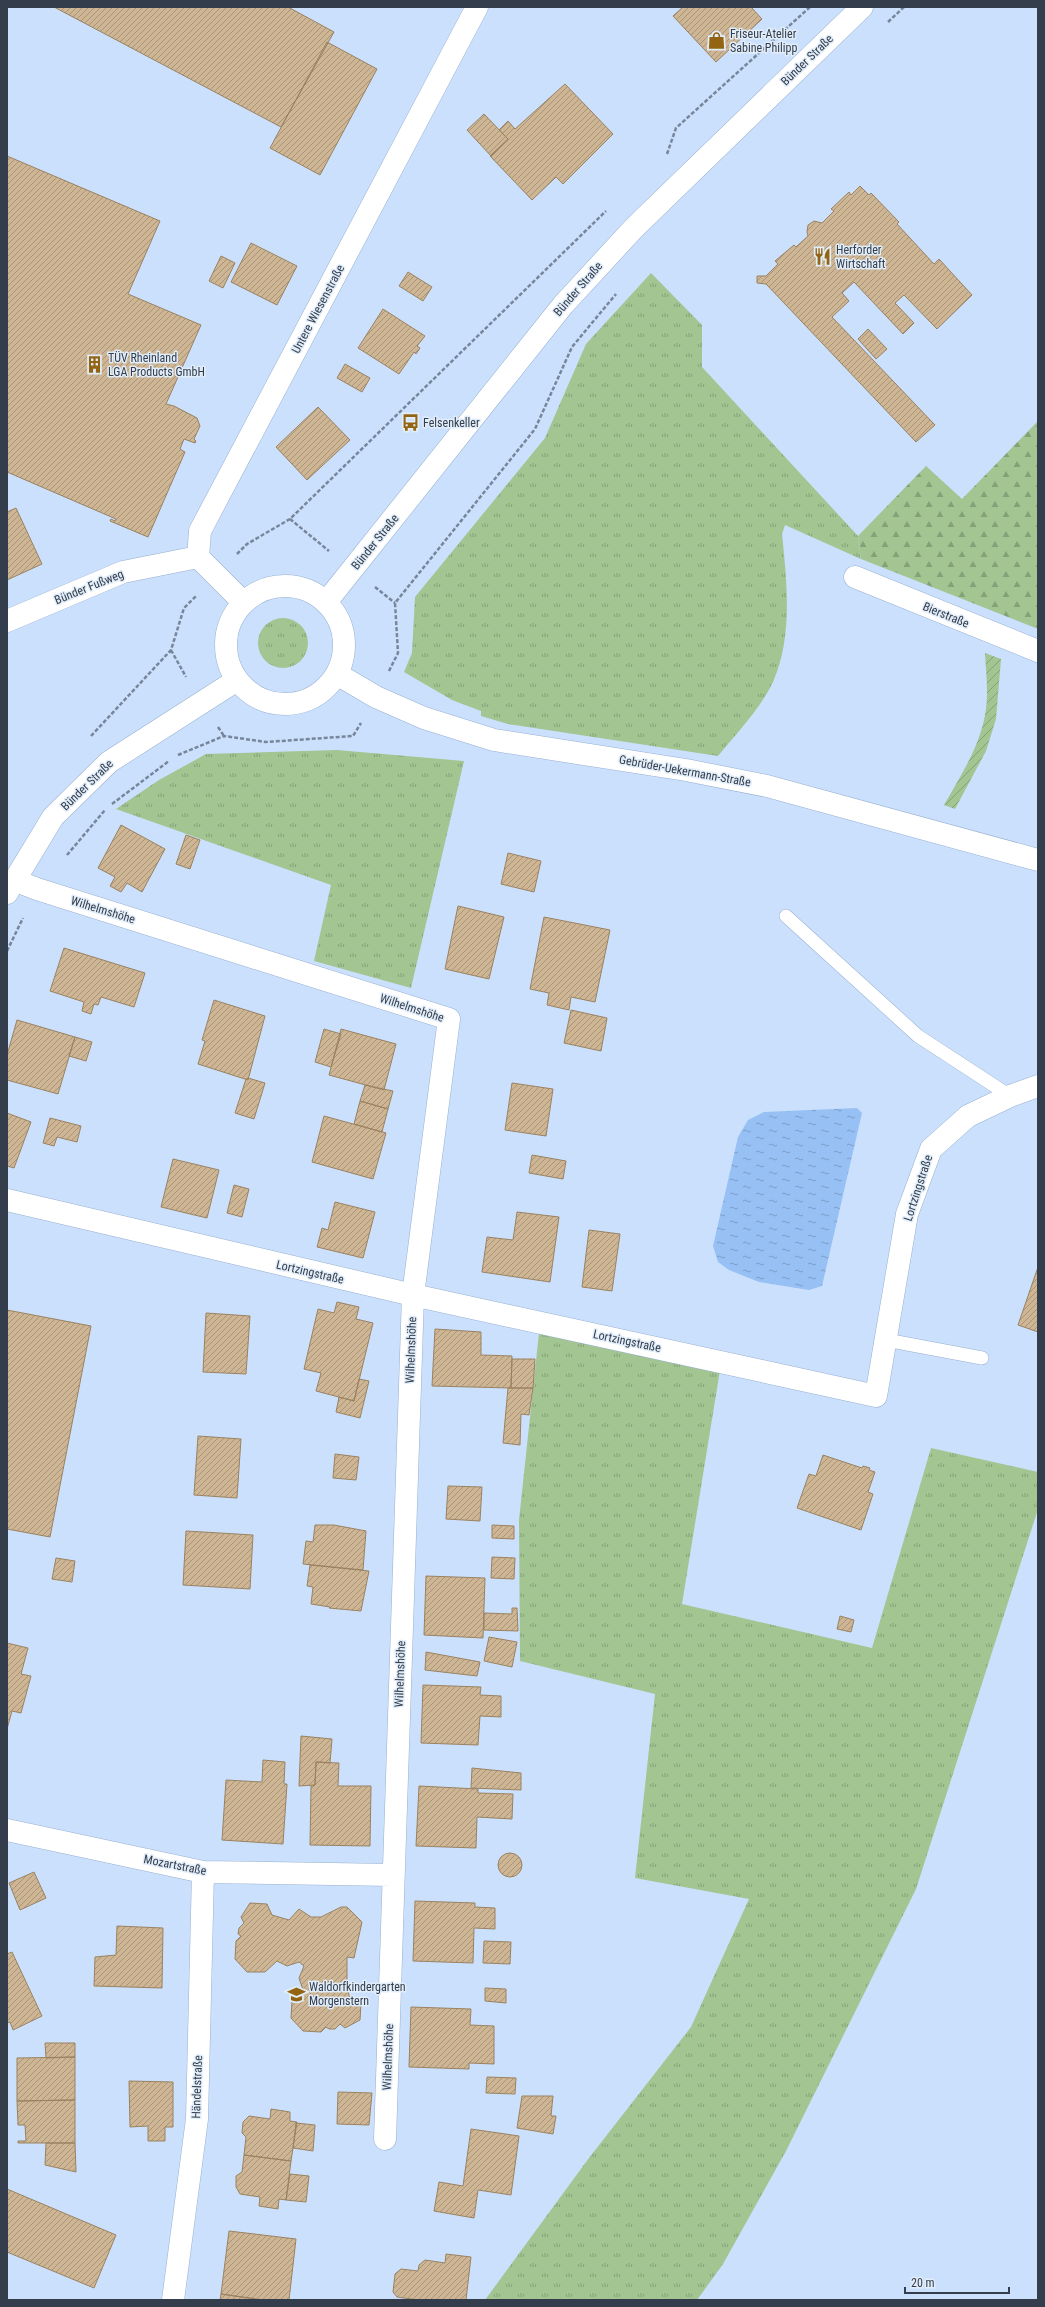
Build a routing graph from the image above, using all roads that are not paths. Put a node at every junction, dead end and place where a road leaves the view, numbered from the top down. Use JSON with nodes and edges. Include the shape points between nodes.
{"nodes":[{"id":1,"x":477,"y":7,"type":"edge"},
{"id":2,"x":862,"y":7,"type":"edge"},
{"id":3,"x":198,"y":557,"type":"junction"},
{"id":4,"x":855,"y":577,"type":"dead end"},
{"id":5,"x":326,"y":601,"type":"junction"},
{"id":6,"x":243,"y":602,"type":"junction"},
{"id":7,"x":7,"y":621,"type":"edge"},
{"id":8,"x":1038,"y":651,"type":"edge"},
{"id":9,"x":337,"y":674,"type":"junction"},
{"id":10,"x":237,"y":680,"type":"junction"},
{"id":11,"x":1038,"y":860,"type":"edge"},
{"id":12,"x":10,"y":887,"type":"edge"},
{"id":13,"x":786,"y":916,"type":"dead end"},
{"id":14,"x":1038,"y":1086,"type":"edge"},
{"id":15,"x":1010,"y":1096,"type":"junction"},
{"id":16,"x":7,"y":1200,"type":"edge"},
{"id":17,"x":413,"y":1295,"type":"junction"},
{"id":18,"x":886,"y":1340,"type":"junction"},
{"id":19,"x":982,"y":1358,"type":"dead end"},
{"id":20,"x":7,"y":1830,"type":"edge"},
{"id":21,"x":203,"y":1872,"type":"junction"},
{"id":22,"x":393,"y":1875,"type":"junction"},
{"id":23,"x":385,"y":2139,"type":"dead end"},
{"id":24,"x":173,"y":2300,"type":"edge"}],
"edges":[{"from":1,"to":3,"type":"street","name":"Untere Wiesenstraße","via":[[200,531]]},
{"from":2,"to":5,"type":"street","name":"Bünder Straße","via":[[634,228],[563,305]]},
{"from":3,"to":6,"type":"street"},
{"from":3,"to":7,"type":"street","name":"Bünder Fußweg","via":[[122,572]]},
{"from":4,"to":8,"type":"street","name":"Bierstraße"},
{"from":5,"to":6,"type":"street","via":[[307,589],[285,585],[262,589]]},
{"from":5,"to":9,"type":"street","via":[[341,623],[345,648]]},
{"from":6,"to":10,"type":"street","via":[[231,620],[226,640],[228,660]]},
{"from":9,"to":10,"type":"street","via":[[322,692],[300,702],[277,704],[254,696]]},
{"from":9,"to":11,"type":"street","name":"Gebrüder-Uekermann-Straße","via":[[376,697],[424,718],[494,740],[767,786]]},
{"from":10,"to":12,"type":"street","name":"Bünder Straße","via":[[109,762],[53,817]]},
{"from":12,"to":17,"type":"street","name":"Wilhelmshöhe","via":[[37,890],[449,1019]]},
{"from":13,"to":15,"type":"lane","via":[[918,1036]]},
{"from":14,"to":15,"type":"street","name":"Lortzingstraße"},
{"from":15,"to":18,"type":"street","name":"Lortzingstraße","via":[[968,1116],[931,1149],[907,1214]]},
{"from":16,"to":17,"type":"street","name":"Lortzingstraße"},
{"from":17,"to":18,"type":"street","name":"Lortzingstraße","via":[[876,1396]]},
{"from":17,"to":22,"type":"street","name":"Wilhelmshöhe"},
{"from":18,"to":19,"type":"lane"},
{"from":20,"to":21,"type":"street","name":"Mozartstraße"},
{"from":21,"to":22,"type":"street","name":"Mozartstraße"},
{"from":21,"to":24,"type":"street","name":"Händelstraße","via":[[197,2120]]},
{"from":22,"to":23,"type":"street","name":"Wilhelmshöhe"}]}
